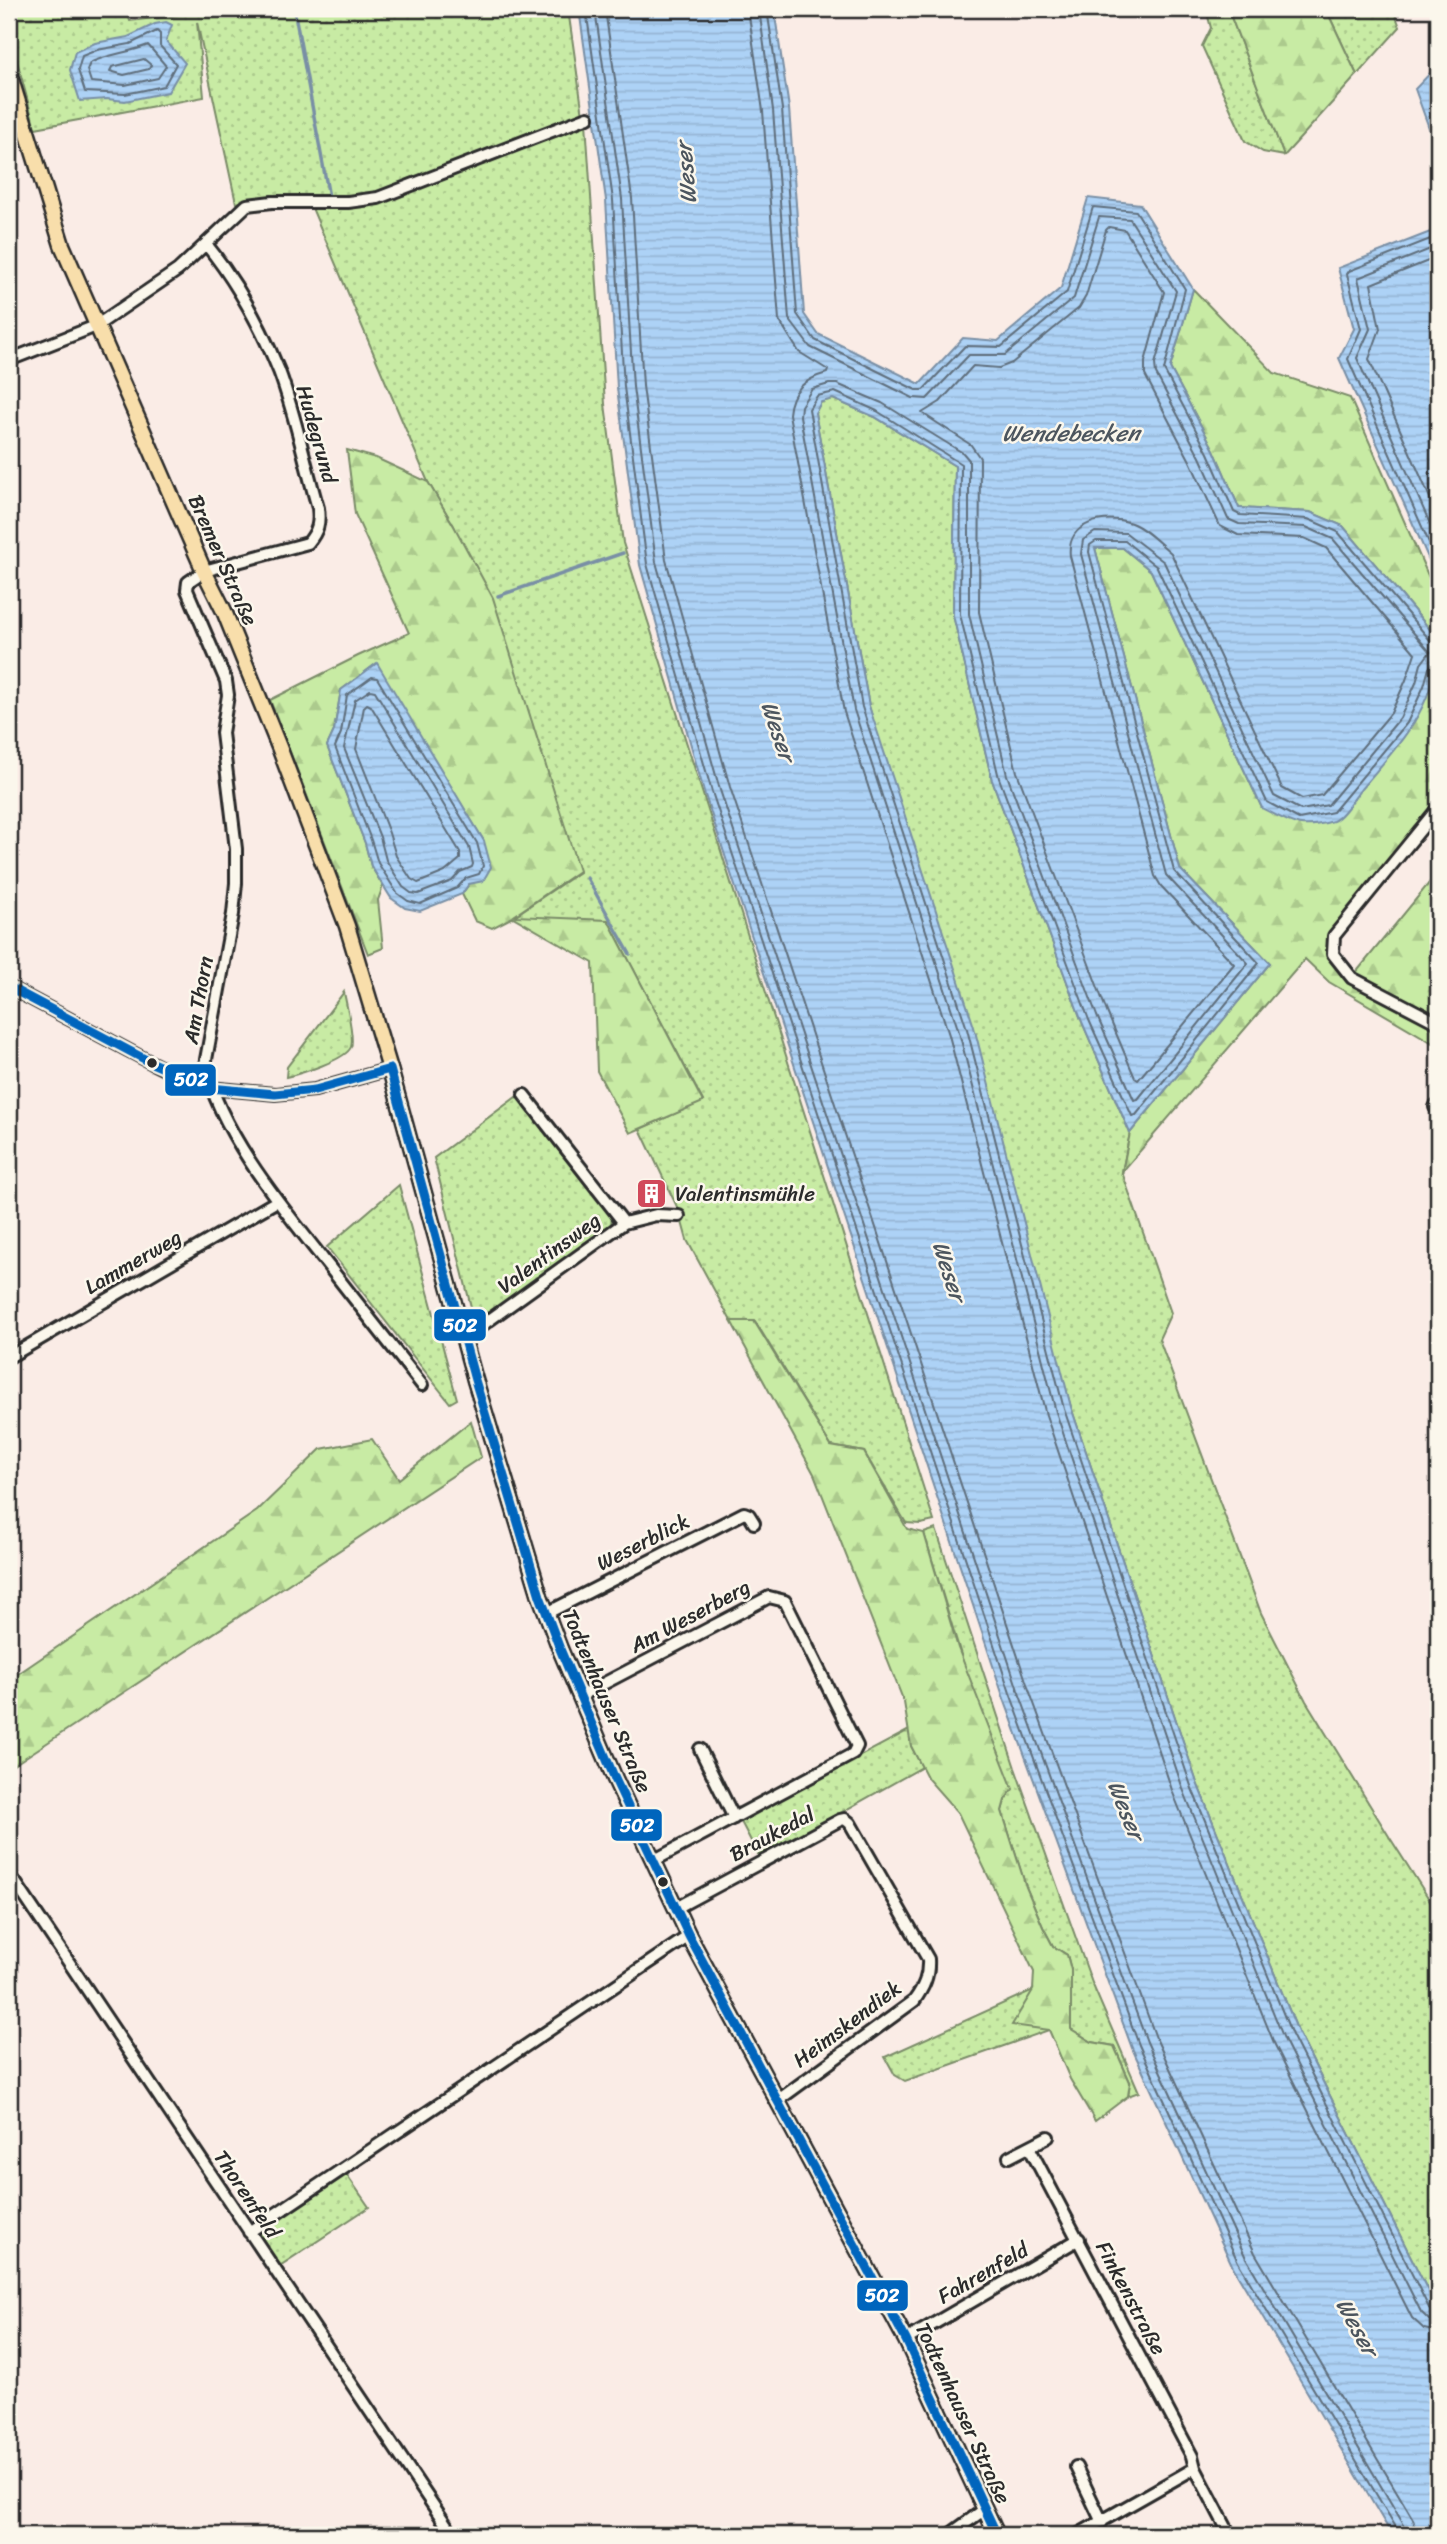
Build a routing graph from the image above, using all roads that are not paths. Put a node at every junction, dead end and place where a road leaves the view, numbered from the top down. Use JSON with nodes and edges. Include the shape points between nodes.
{"nodes":[{"id":1,"x":9,"y":73,"type":"edge"},
{"id":2,"x":587,"y":117,"type":"dead end"},
{"id":3,"x":206,"y":244,"type":"junction"},
{"id":4,"x":96,"y":326,"type":"junction"},
{"id":5,"x":9,"y":360,"type":"edge"},
{"id":6,"x":204,"y":571,"type":"junction"},
{"id":7,"x":1438,"y":808,"type":"edge"},
{"id":8,"x":9,"y":988,"type":"edge"},
{"id":9,"x":1438,"y":1023,"type":"edge"},
{"id":10,"x":390,"y":1069,"type":"junction"},
{"id":11,"x":210,"y":1088,"type":"junction"},
{"id":12,"x":524,"y":1095,"type":"dead end"},
{"id":13,"x":1438,"y":1105,"type":"edge"},
{"id":14,"x":1438,"y":1111,"type":"edge"},
{"id":15,"x":277,"y":1201,"type":"junction"},
{"id":16,"x":679,"y":1216,"type":"dead end"},
{"id":17,"x":624,"y":1223,"type":"junction"},
{"id":18,"x":463,"y":1339,"type":"junction"},
{"id":19,"x":9,"y":1357,"type":"edge"},
{"id":20,"x":422,"y":1385,"type":"dead end"},
{"id":21,"x":754,"y":1523,"type":"dead end"},
{"id":22,"x":547,"y":1613,"type":"junction"},
{"id":23,"x":580,"y":1696,"type":"junction"},
{"id":24,"x":700,"y":1749,"type":"dead end"},
{"id":25,"x":734,"y":1818,"type":"junction"},
{"id":26,"x":653,"y":1861,"type":"junction"},
{"id":27,"x":9,"y":1873,"type":"edge"},
{"id":28,"x":891,"y":1895,"type":"joint"},
{"id":29,"x":676,"y":1908,"type":"junction"},
{"id":30,"x":689,"y":1936,"type":"junction"},
{"id":31,"x":777,"y":2101,"type":"junction"},
{"id":32,"x":1048,"y":2137,"type":"dead end"},
{"id":33,"x":1029,"y":2147,"type":"junction"},
{"id":34,"x":1009,"y":2157,"type":"dead end"},
{"id":35,"x":249,"y":2232,"type":"junction"},
{"id":36,"x":1079,"y":2239,"type":"junction"},
{"id":37,"x":906,"y":2340,"type":"junction"},
{"id":38,"x":1076,"y":2467,"type":"dead end"},
{"id":39,"x":1195,"y":2468,"type":"junction"},
{"id":40,"x":985,"y":2509,"type":"junction"},
{"id":41,"x":1102,"y":2522,"type":"junction"},
{"id":42,"x":453,"y":2535,"type":"edge"},
{"id":43,"x":949,"y":2535,"type":"edge"},
{"id":44,"x":997,"y":2535,"type":"edge"},
{"id":45,"x":1077,"y":2535,"type":"edge"},
{"id":46,"x":1230,"y":2535,"type":"edge"}],
"edges":[{"from":1,"to":4,"type":"main road","name":"Bremer Straße","via":[[62,245]]},
{"from":2,"to":3,"type":"street","via":[[378,198],[247,205]]},
{"from":3,"to":4,"type":"street","via":[[178,270]]},
{"from":3,"to":6,"type":"street","name":"Hudegrund","via":[[241,296],[279,373],[320,523],[307,543]]},
{"from":4,"to":5,"type":"street"},
{"from":4,"to":6,"type":"main road","name":"Bremer Straße"},
{"from":6,"to":10,"type":"main road","name":"Bremer Straße","via":[[279,747],[351,940]]},
{"from":6,"to":11,"type":"street","name":"Am Thorn","via":[[188,582],[187,590],[226,681],[222,733],[236,860],[233,915],[205,1065]]},
{"from":7,"to":9,"type":"street","via":[[1334,936],[1333,954],[1352,978]]},
{"from":8,"to":11,"type":"street","via":[[163,1069]]},
{"from":10,"to":11,"type":"street","via":[[315,1090],[275,1094]]},
{"from":10,"to":18,"type":"main road","name":"Todtenhauser Straße"},
{"from":11,"to":15,"type":"street","name":"Am Thorn"},
{"from":12,"to":17,"type":"street","name":"Valentinsweg"},
{"from":13,"to":14,"type":"street"},
{"from":15,"to":19,"type":"street","name":"Lammerweg"},
{"from":15,"to":20,"type":"street","name":"Am Thorn"},
{"from":16,"to":17,"type":"street","name":"Valentinsweg","via":[[656,1215]]},
{"from":17,"to":18,"type":"street","name":"Valentinsweg"},
{"from":18,"to":22,"type":"main road","name":"Todtenhauser Straße"},
{"from":21,"to":22,"type":"street","name":"Weserblick","via":[[744,1513]]},
{"from":22,"to":23,"type":"main road","name":"Todtenhauser Straße"},
{"from":23,"to":25,"type":"street","name":"Am Weserberg","via":[[769,1597],[785,1601],[857,1750]]},
{"from":23,"to":26,"type":"main road","name":"Todtenhauser Straße"},
{"from":24,"to":25,"type":"street"},
{"from":25,"to":26,"type":"street"},
{"from":26,"to":29,"type":"main road","name":"Todtenhauser Straße"},
{"from":27,"to":35,"type":"street","name":"Thorenfeld"},
{"from":28,"to":29,"type":"street","name":"Braukedal","via":[[850,1823],[840,1819]]},
{"from":28,"to":31,"type":"street","name":"Heimskendiek","via":[[928,1959],[924,1987],[914,2001]]},
{"from":29,"to":30,"type":"main road","name":"Todtenhauser Straße"},
{"from":30,"to":31,"type":"main road","name":"Todtenhauser Straße"},
{"from":30,"to":35,"type":"street"},
{"from":31,"to":37,"type":"main road","name":"Todtenhauser Straße"},
{"from":32,"to":33,"type":"street"},
{"from":33,"to":34,"type":"street"},
{"from":33,"to":36,"type":"street","name":"Finkenstraße"},
{"from":35,"to":42,"type":"street","name":"Thorenfeld"},
{"from":36,"to":37,"type":"street","name":"Fahrenfeld"},
{"from":36,"to":39,"type":"street","name":"Finkenstraße"},
{"from":37,"to":40,"type":"main road","name":"Todtenhauser Straße"},
{"from":38,"to":41,"type":"street"},
{"from":39,"to":41,"type":"street"},
{"from":39,"to":46,"type":"street","name":"Finkenstraße"},
{"from":40,"to":43,"type":"street"},
{"from":40,"to":44,"type":"main road","name":"Todtenhauser Straße"},
{"from":41,"to":45,"type":"street"}]}
